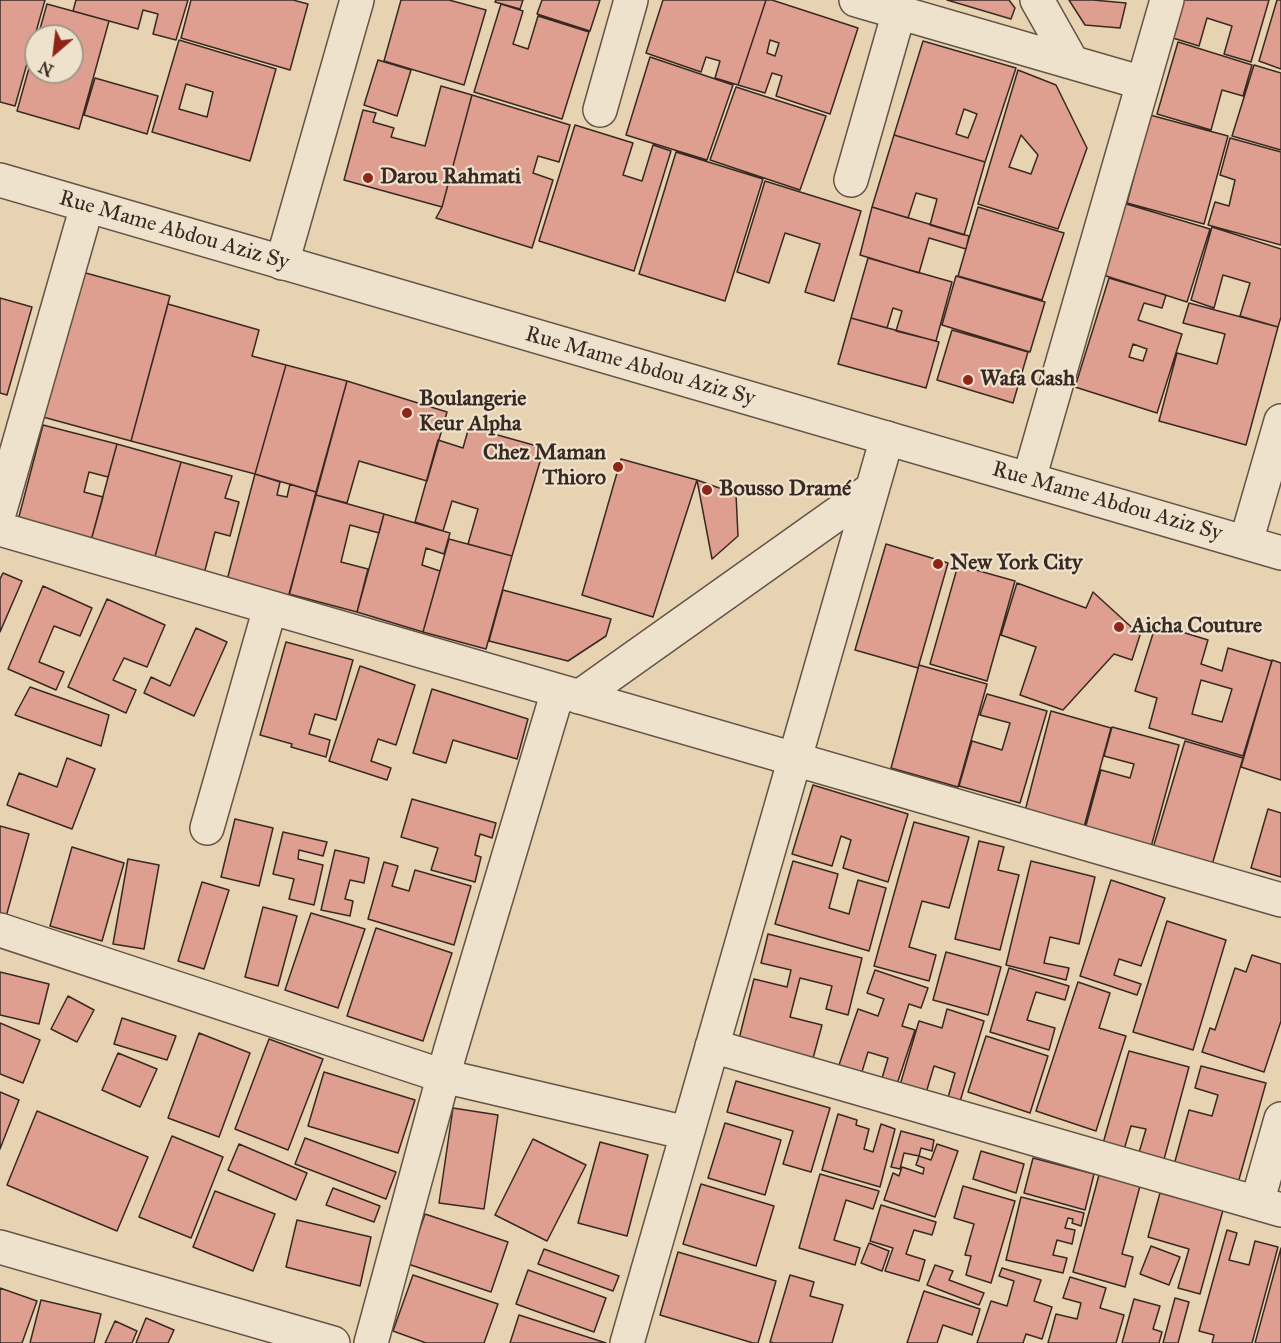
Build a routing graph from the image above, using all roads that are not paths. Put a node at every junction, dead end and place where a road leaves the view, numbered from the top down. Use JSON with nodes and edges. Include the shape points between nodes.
{"nodes":[{"id":1,"x":357,"y":0,"type":"edge"},
{"id":2,"x":631,"y":0,"type":"edge"},
{"id":3,"x":856,"y":0,"type":"edge"},
{"id":4,"x":1037,"y":0,"type":"edge"},
{"id":5,"x":1167,"y":0,"type":"edge"},
{"id":6,"x":899,"y":12,"type":"junction"},
{"id":7,"x":1072,"y":62,"type":"junction"},
{"id":8,"x":1143,"y":83,"type":"junction"},
{"id":9,"x":600,"y":110,"type":"dead end"},
{"id":10,"x":0,"y":180,"type":"edge"},
{"id":11,"x":851,"y":180,"type":"dead end"},
{"id":12,"x":87,"y":206,"type":"junction"},
{"id":13,"x":282,"y":263,"type":"junction"},
{"id":14,"x":1281,"y":421,"type":"edge"},
{"id":15,"x":887,"y":438,"type":"junction"},
{"id":16,"x":1029,"y":479,"type":"junction"},
{"id":17,"x":872,"y":489,"type":"junction"},
{"id":18,"x":0,"y":510,"type":"edge"},
{"id":19,"x":0,"y":529,"type":"edge"},
{"id":20,"x":1246,"y":542,"type":"junction"},
{"id":21,"x":1281,"y":553,"type":"edge"},
{"id":22,"x":270,"y":608,"type":"junction"},
{"id":23,"x":569,"y":694,"type":"junction"},
{"id":24,"x":795,"y":759,"type":"junction"},
{"id":25,"x":207,"y":828,"type":"dead end"},
{"id":26,"x":1281,"y":900,"type":"edge"},
{"id":27,"x":0,"y":930,"type":"edge"},
{"id":28,"x":712,"y":1046,"type":"junction"},
{"id":29,"x":443,"y":1076,"type":"junction"},
{"id":30,"x":1281,"y":1119,"type":"edge"},
{"id":31,"x":687,"y":1133,"type":"junction"},
{"id":32,"x":1269,"y":1207,"type":"edge"},
{"id":33,"x":0,"y":1246,"type":"edge"},
{"id":34,"x":638,"y":1340,"type":"edge"},
{"id":35,"x":333,"y":1343,"type":"edge"},
{"id":36,"x":371,"y":1343,"type":"edge"}],
"edges":[{"from":1,"to":13,"type":"street"},
{"from":2,"to":9,"type":"street"},
{"from":3,"to":6,"type":"street"},
{"from":4,"to":7,"type":"street"},
{"from":5,"to":8,"type":"street"},
{"from":6,"to":7,"type":"street"},
{"from":6,"to":11,"type":"street"},
{"from":7,"to":8,"type":"street"},
{"from":8,"to":16,"type":"street"},
{"from":10,"to":12,"type":"street","name":"Rue Mame Abdou Aziz Sy"},
{"from":12,"to":13,"type":"street","name":"Rue Mame Abdou Aziz Sy"},
{"from":12,"to":18,"type":"street"},
{"from":13,"to":15,"type":"street","name":"Rue Mame Abdou Aziz Sy"},
{"from":14,"to":20,"type":"street"},
{"from":15,"to":16,"type":"street","name":"Rue Mame Abdou Aziz Sy"},
{"from":15,"to":17,"type":"street"},
{"from":16,"to":20,"type":"street","name":"Rue Mame Abdou Aziz Sy"},
{"from":17,"to":23,"type":"street"},
{"from":17,"to":24,"type":"street"},
{"from":19,"to":22,"type":"street"},
{"from":20,"to":21,"type":"street","name":"Rue Mame Abdou Aziz Sy"},
{"from":22,"to":23,"type":"street"},
{"from":22,"to":25,"type":"street"},
{"from":23,"to":24,"type":"street"},
{"from":23,"to":29,"type":"street"},
{"from":24,"to":26,"type":"street"},
{"from":24,"to":28,"type":"street"},
{"from":27,"to":29,"type":"street"},
{"from":28,"to":31,"type":"street"},
{"from":28,"to":32,"type":"street"},
{"from":29,"to":31,"type":"street"},
{"from":29,"to":36,"type":"street"},
{"from":30,"to":32,"type":"street"},
{"from":31,"to":34,"type":"street"},
{"from":33,"to":35,"type":"street"}]}
